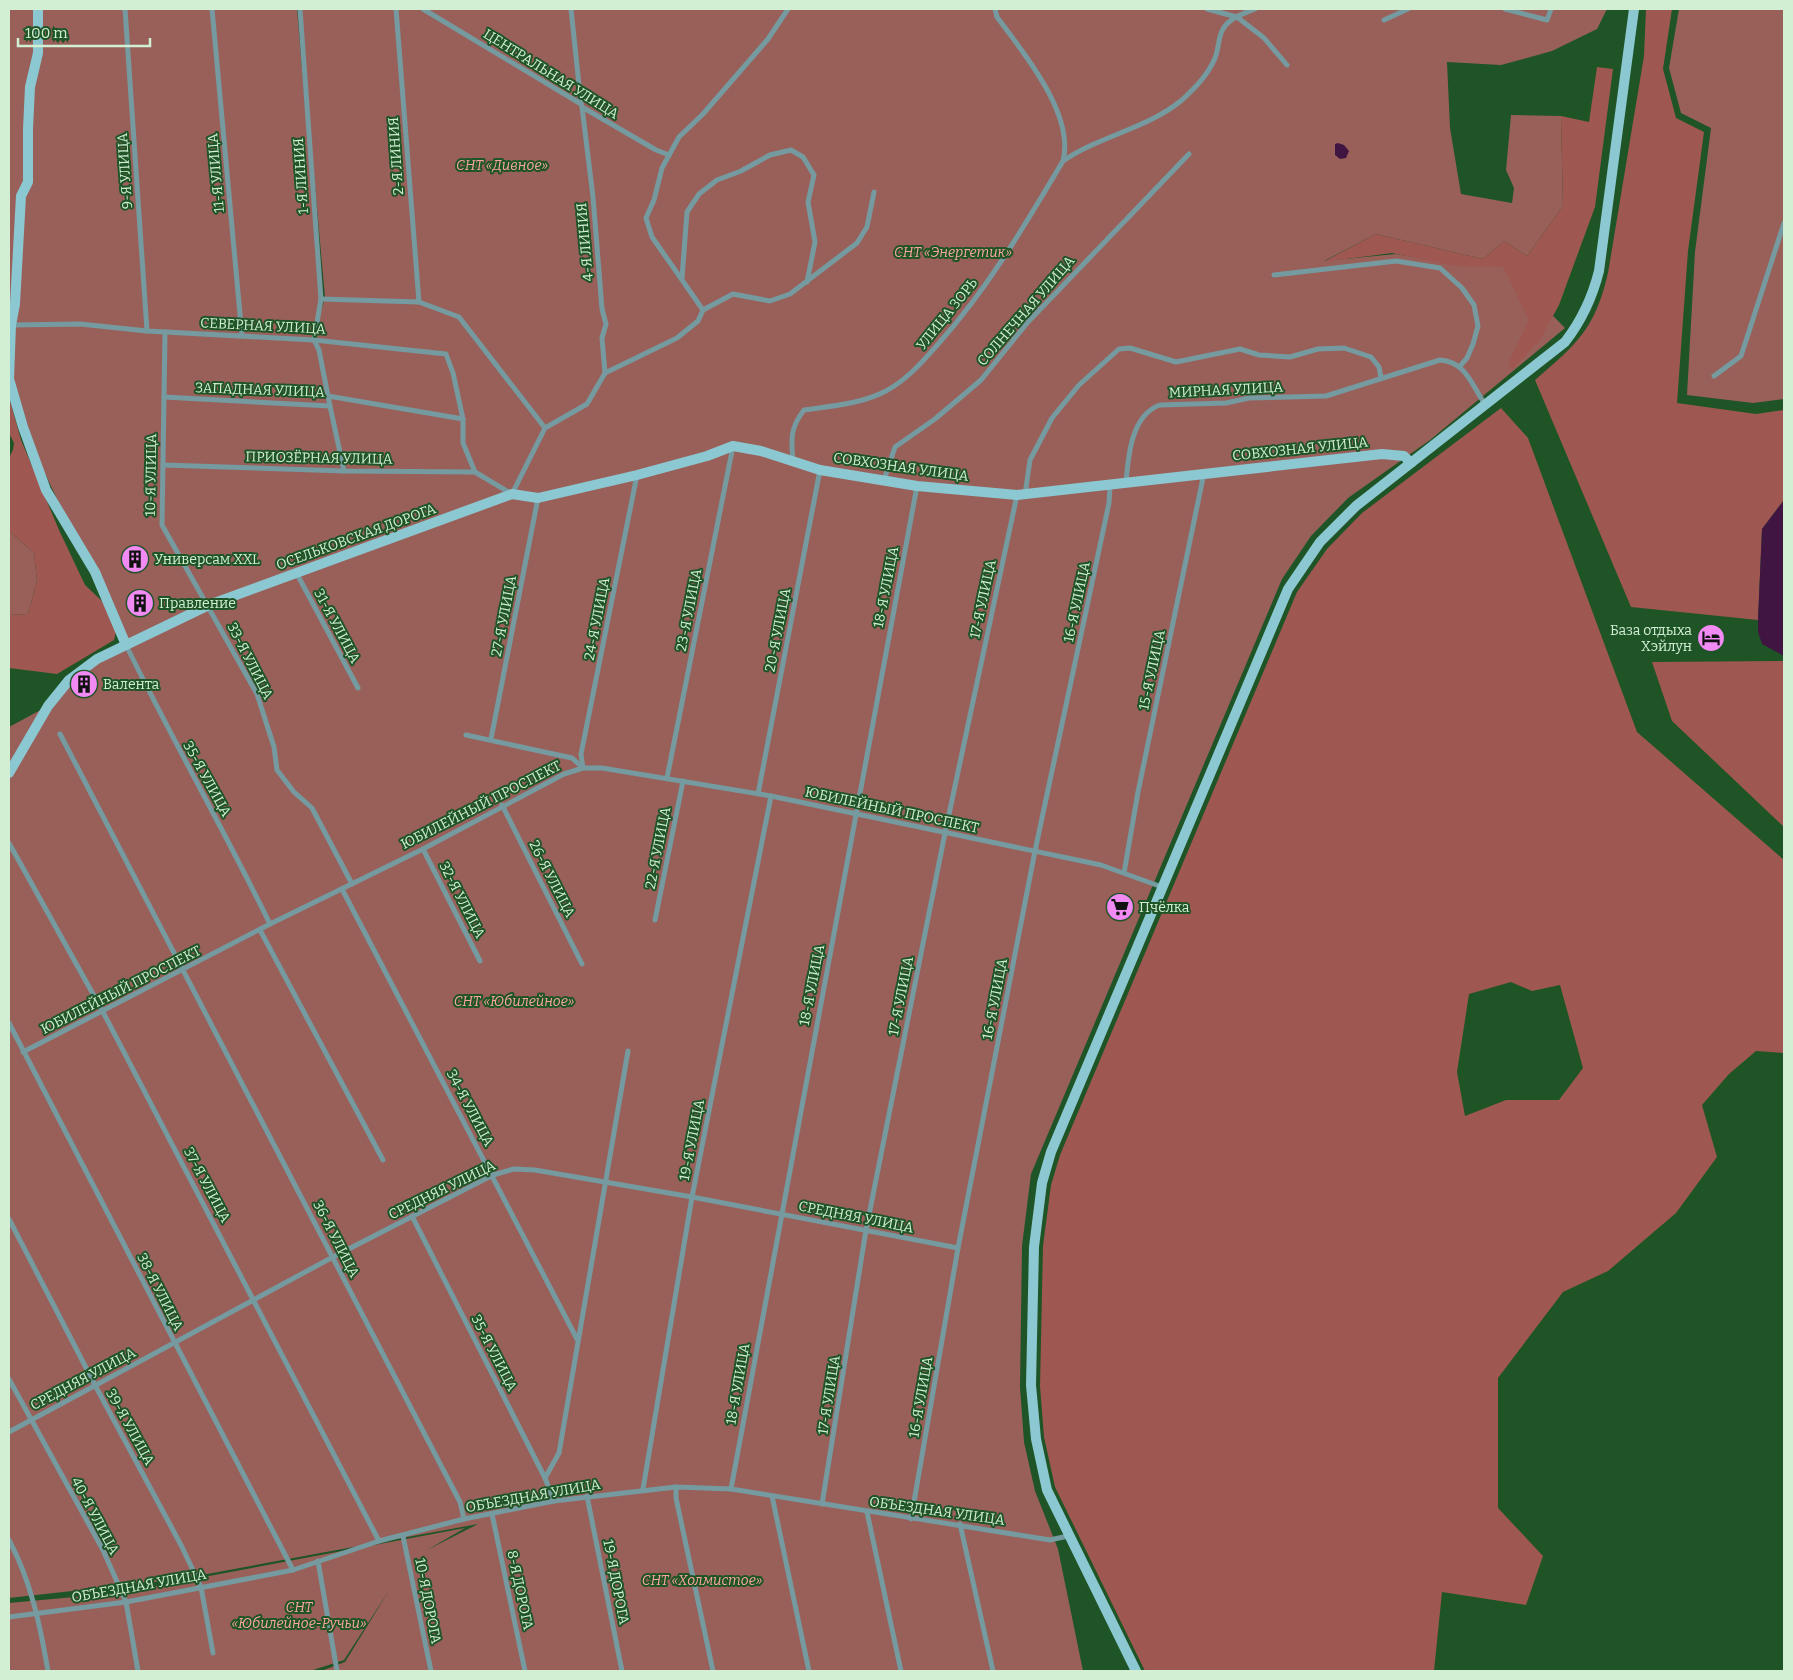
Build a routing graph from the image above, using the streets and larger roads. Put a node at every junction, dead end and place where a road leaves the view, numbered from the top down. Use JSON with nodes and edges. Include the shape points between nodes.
{"nodes":[{"id":1,"x":38,"y":9,"type":"edge"},
{"id":2,"x":125,"y":9,"type":"edge"},
{"id":3,"x":212,"y":9,"type":"edge"},
{"id":4,"x":300,"y":9,"type":"edge"},
{"id":5,"x":396,"y":9,"type":"edge"},
{"id":6,"x":423,"y":9,"type":"edge"},
{"id":7,"x":571,"y":9,"type":"edge"},
{"id":8,"x":788,"y":9,"type":"edge"},
{"id":9,"x":995,"y":9,"type":"edge"},
{"id":10,"x":1207,"y":9,"type":"edge"},
{"id":11,"x":1255,"y":9,"type":"edge"},
{"id":12,"x":1408,"y":9,"type":"edge"},
{"id":13,"x":1505,"y":9,"type":"edge"},
{"id":14,"x":1551,"y":9,"type":"edge"},
{"id":15,"x":1634,"y":9,"type":"edge"},
{"id":16,"x":1237,"y":17,"type":"junction"},
{"id":17,"x":1384,"y":20,"type":"dead end"},
{"id":18,"x":1287,"y":65,"type":"dead end"},
{"id":19,"x":582,"y":106,"type":"junction"},
{"id":20,"x":1189,"y":154,"type":"dead end"},
{"id":21,"x":669,"y":155,"type":"junction"},
{"id":22,"x":1063,"y":161,"type":"junction"},
{"id":23,"x":874,"y":192,"type":"dead end"},
{"id":24,"x":1784,"y":224,"type":"edge"},
{"id":25,"x":1274,"y":275,"type":"dead end"},
{"id":26,"x":682,"y":279,"type":"junction"},
{"id":27,"x":807,"y":282,"type":"junction"},
{"id":28,"x":321,"y":299,"type":"junction"},
{"id":29,"x":419,"y":302,"type":"junction"},
{"id":30,"x":703,"y":310,"type":"junction"},
{"id":31,"x":11,"y":325,"type":"junction"},
{"id":32,"x":147,"y":331,"type":"junction"},
{"id":33,"x":165,"y":332,"type":"junction"},
{"id":34,"x":242,"y":336,"type":"junction"},
{"id":35,"x":314,"y":340,"type":"junction"},
{"id":36,"x":1460,"y":366,"type":"junction"},
{"id":37,"x":605,"y":373,"type":"junction"},
{"id":38,"x":1714,"y":376,"type":"dead end"},
{"id":39,"x":1382,"y":378,"type":"junction"},
{"id":40,"x":9,"y":379,"type":"edge"},
{"id":41,"x":328,"y":396,"type":"junction"},
{"id":42,"x":164,"y":397,"type":"junction"},
{"id":43,"x":1485,"y":404,"type":"junction"},
{"id":44,"x":330,"y":406,"type":"junction"},
{"id":45,"x":463,"y":419,"type":"junction"},
{"id":46,"x":545,"y":428,"type":"junction"},
{"id":47,"x":733,"y":446,"type":"junction"},
{"id":48,"x":793,"y":461,"type":"junction"},
{"id":49,"x":1411,"y":463,"type":"junction"},
{"id":50,"x":163,"y":465,"type":"junction"},
{"id":51,"x":820,"y":470,"type":"junction"},
{"id":52,"x":344,"y":471,"type":"junction"},
{"id":53,"x":475,"y":472,"type":"junction"},
{"id":54,"x":1204,"y":473,"type":"junction"},
{"id":55,"x":637,"y":475,"type":"junction"},
{"id":56,"x":884,"y":480,"type":"junction"},
{"id":57,"x":1126,"y":484,"type":"junction"},
{"id":58,"x":1110,"y":485,"type":"junction"},
{"id":59,"x":917,"y":486,"type":"junction"},
{"id":60,"x":512,"y":494,"type":"junction"},
{"id":61,"x":1021,"y":495,"type":"junction"},
{"id":62,"x":538,"y":498,"type":"junction"},
{"id":63,"x":297,"y":574,"type":"junction"},
{"id":64,"x":208,"y":605,"type":"junction"},
{"id":65,"x":126,"y":645,"type":"junction"},
{"id":66,"x":358,"y":688,"type":"dead end"},
{"id":67,"x":60,"y":734,"type":"dead end"},
{"id":68,"x":466,"y":735,"type":"dead end"},
{"id":69,"x":491,"y":739,"type":"junction"},
{"id":70,"x":583,"y":768,"type":"junction"},
{"id":71,"x":9,"y":773,"type":"edge"},
{"id":72,"x":667,"y":778,"type":"junction"},
{"id":73,"x":683,"y":781,"type":"junction"},
{"id":74,"x":758,"y":794,"type":"junction"},
{"id":75,"x":771,"y":796,"type":"junction"},
{"id":76,"x":502,"y":805,"type":"junction"},
{"id":77,"x":856,"y":814,"type":"junction"},
{"id":78,"x":945,"y":833,"type":"junction"},
{"id":79,"x":9,"y":843,"type":"edge"},
{"id":80,"x":423,"y":849,"type":"junction"},
{"id":81,"x":1035,"y":851,"type":"junction"},
{"id":82,"x":1124,"y":873,"type":"junction"},
{"id":83,"x":352,"y":884,"type":"junction"},
{"id":84,"x":1162,"y":887,"type":"junction"},
{"id":85,"x":342,"y":889,"type":"junction"},
{"id":86,"x":655,"y":920,"type":"dead end"},
{"id":87,"x":270,"y":924,"type":"junction"},
{"id":88,"x":260,"y":930,"type":"junction"},
{"id":89,"x":480,"y":961,"type":"dead end"},
{"id":90,"x":582,"y":964,"type":"dead end"},
{"id":91,"x":184,"y":970,"type":"junction"},
{"id":92,"x":103,"y":1012,"type":"junction"},
{"id":93,"x":9,"y":1023,"type":"edge"},
{"id":94,"x":628,"y":1051,"type":"dead end"},
{"id":95,"x":24,"y":1052,"type":"junction"},
{"id":96,"x":383,"y":1160,"type":"dead end"},
{"id":97,"x":493,"y":1175,"type":"junction"},
{"id":98,"x":604,"y":1181,"type":"junction"},
{"id":99,"x":692,"y":1197,"type":"junction"},
{"id":100,"x":781,"y":1214,"type":"junction"},
{"id":101,"x":412,"y":1216,"type":"junction"},
{"id":102,"x":9,"y":1219,"type":"edge"},
{"id":103,"x":866,"y":1230,"type":"junction"},
{"id":104,"x":958,"y":1248,"type":"junction"},
{"id":105,"x":333,"y":1258,"type":"junction"},
{"id":106,"x":255,"y":1300,"type":"junction"},
{"id":107,"x":577,"y":1339,"type":"junction"},
{"id":108,"x":174,"y":1343,"type":"junction"},
{"id":109,"x":9,"y":1380,"type":"edge"},
{"id":110,"x":96,"y":1387,"type":"junction"},
{"id":111,"x":30,"y":1420,"type":"junction"},
{"id":112,"x":9,"y":1432,"type":"edge"},
{"id":113,"x":545,"y":1478,"type":"junction"},
{"id":114,"x":676,"y":1486,"type":"junction"},
{"id":115,"x":643,"y":1489,"type":"junction"},
{"id":116,"x":730,"y":1489,"type":"junction"},
{"id":117,"x":587,"y":1496,"type":"junction"},
{"id":118,"x":772,"y":1496,"type":"junction"},
{"id":119,"x":554,"y":1501,"type":"junction"},
{"id":120,"x":822,"y":1504,"type":"junction"},
{"id":121,"x":867,"y":1512,"type":"junction"},
{"id":122,"x":492,"y":1514,"type":"junction"},
{"id":123,"x":911,"y":1519,"type":"junction"},
{"id":124,"x":464,"y":1520,"type":"junction"},
{"id":125,"x":960,"y":1524,"type":"junction"},
{"id":126,"x":403,"y":1536,"type":"junction"},
{"id":127,"x":1068,"y":1536,"type":"junction"},
{"id":128,"x":9,"y":1540,"type":"edge"},
{"id":129,"x":379,"y":1541,"type":"junction"},
{"id":130,"x":318,"y":1561,"type":"junction"},
{"id":131,"x":293,"y":1570,"type":"junction"},
{"id":132,"x":201,"y":1587,"type":"junction"},
{"id":133,"x":126,"y":1602,"type":"junction"},
{"id":134,"x":38,"y":1615,"type":"junction"},
{"id":135,"x":9,"y":1617,"type":"edge"},
{"id":136,"x":213,"y":1652,"type":"dead end"},
{"id":137,"x":48,"y":1671,"type":"edge"},
{"id":138,"x":138,"y":1671,"type":"edge"},
{"id":139,"x":337,"y":1671,"type":"edge"},
{"id":140,"x":431,"y":1671,"type":"edge"},
{"id":141,"x":525,"y":1671,"type":"edge"},
{"id":142,"x":622,"y":1671,"type":"edge"},
{"id":143,"x":713,"y":1671,"type":"edge"},
{"id":144,"x":809,"y":1671,"type":"edge"},
{"id":145,"x":901,"y":1671,"type":"edge"},
{"id":146,"x":993,"y":1671,"type":"edge"},
{"id":147,"x":1136,"y":1671,"type":"edge"}],
"edges":[{"from":1,"to":31,"type":"street","via":[[38,53],[30,87],[28,182],[21,196]]},
{"from":2,"to":32,"type":"street","name":"9-Я УЛИЦА"},
{"from":3,"to":34,"type":"street","name":"11-Я УЛИЦА"},
{"from":4,"to":28,"type":"street","name":"1-Я ЛИНИЯ"},
{"from":5,"to":29,"type":"street","name":"2-Я ЛИНИЯ"},
{"from":6,"to":19,"type":"street","name":"ЦЕНТРАЛЬНАЯ УЛИЦА"},
{"from":7,"to":19,"type":"street","name":"4-Я ЛИНИЯ"},
{"from":8,"to":21,"type":"street","via":[[768,39],[679,137]]},
{"from":9,"to":22,"type":"street","via":[[996,17],[1038,71],[1056,107],[1066,147]]},
{"from":10,"to":16,"type":"street"},
{"from":11,"to":16,"type":"street"},
{"from":12,"to":17,"type":"street"},
{"from":13,"to":14,"type":"street","via":[[1547,20]]},
{"from":15,"to":43,"type":"street","via":[[1599,271],[1591,300],[1565,342]]},
{"from":16,"to":18,"type":"street","via":[[1264,38]]},
{"from":16,"to":22,"type":"street","via":[[1223,28],[1215,58],[1202,80],[1180,101],[1130,130]]},
{"from":19,"to":21,"type":"street","name":"ЦЕНТРАЛЬНАЯ УЛИЦА"},
{"from":19,"to":37,"type":"street","name":"4-Я ЛИНИЯ","via":[[606,324],[602,338]]},
{"from":20,"to":56,"type":"street","name":"СОЛНЕЧНАЯ УЛИЦА","via":[[1028,322],[981,380],[895,447]]},
{"from":21,"to":26,"type":"street","via":[[646,218],[652,237]]},
{"from":22,"to":48,"type":"street","name":"УЛИЦА ЗОРЬ","via":[[1010,250],[956,324],[911,376],[862,401],[804,410],[794,422],[791,437]]},
{"from":23,"to":27,"type":"street","via":[[867,227],[857,243]]},
{"from":24,"to":38,"type":"street","via":[[1741,356]]},
{"from":25,"to":36,"type":"street","via":[[1396,261],[1440,268],[1462,288],[1474,305],[1478,326],[1467,358]]},
{"from":26,"to":27,"type":"street","via":[[687,212],[699,194],[717,180],[742,171],[770,154],[791,150],[803,157],[814,175],[808,202],[814,242]]},
{"from":26,"to":30,"type":"street"},
{"from":27,"to":30,"type":"street","via":[[790,294],[770,301],[733,294]]},
{"from":28,"to":29,"type":"street"},
{"from":28,"to":35,"type":"street","name":"1-Я ЛИНИЯ"},
{"from":29,"to":46,"type":"street","via":[[459,317]]},
{"from":30,"to":37,"type":"street","via":[[698,321],[677,338]]},
{"from":31,"to":32,"type":"street","name":"СЕВЕРНАЯ УЛИЦА","via":[[80,324]]},
{"from":31,"to":40,"type":"street"},
{"from":32,"to":33,"type":"street","name":"СЕВЕРНАЯ УЛИЦА"},
{"from":33,"to":34,"type":"street","name":"СЕВЕРНАЯ УЛИЦА"},
{"from":33,"to":42,"type":"street","name":"10-Я УЛИЦА"},
{"from":34,"to":35,"type":"street","name":"СЕВЕРНАЯ УЛИЦА"},
{"from":35,"to":41,"type":"street"},
{"from":35,"to":45,"type":"street","name":"СЕВЕРНАЯ УЛИЦА","via":[[446,354]]},
{"from":36,"to":39,"type":"street","via":[[1440,360]]},
{"from":36,"to":43,"type":"street"},
{"from":37,"to":46,"type":"street","via":[[587,404]]},
{"from":39,"to":57,"type":"street","name":"МИРНАЯ УЛИЦА","via":[[1326,396],[1249,398],[1226,403],[1169,404],[1150,408],[1133,439]]},
{"from":39,"to":61,"type":"street","name":"17-Я УЛИЦА","via":[[1371,357],[1344,348],[1318,349],[1290,357],[1259,355],[1240,349],[1176,362],[1130,348],[1119,349],[1079,385],[1052,418],[1030,460]]},
{"from":40,"to":65,"type":"street","via":[[46,490],[95,572]]},
{"from":41,"to":44,"type":"street","name":"ЗАПАДНАЯ УЛИЦА"},
{"from":41,"to":45,"type":"street","name":"ЗАПАДНАЯ УЛИЦА"},
{"from":42,"to":44,"type":"street","name":"ЗАПАДНАЯ УЛИЦА"},
{"from":42,"to":50,"type":"street","name":"10-Я УЛИЦА"},
{"from":43,"to":49,"type":"street"},
{"from":44,"to":52,"type":"street"},
{"from":45,"to":53,"type":"street","via":[[463,443]]},
{"from":46,"to":60,"type":"street"},
{"from":47,"to":48,"type":"street","name":"СОВХОЗНАЯ УЛИЦА"},
{"from":47,"to":55,"type":"street"},
{"from":47,"to":72,"type":"street","name":"23-Я УЛИЦА"},
{"from":48,"to":51,"type":"street","name":"СОВХОЗНАЯ УЛИЦА"},
{"from":49,"to":54,"type":"street","name":"СОВХОЗНАЯ УЛИЦА","via":[[1404,456],[1382,454]]},
{"from":49,"to":84,"type":"street","via":[[1356,506],[1320,542],[1288,589]]},
{"from":50,"to":52,"type":"street","name":"ПРИОЗЁРНАЯ УЛИЦА"},
{"from":50,"to":64,"type":"street","name":"10-Я УЛИЦА","via":[[162,525]]},
{"from":51,"to":56,"type":"street","name":"СОВХОЗНАЯ УЛИЦА"},
{"from":51,"to":74,"type":"street","name":"20-Я УЛИЦА"},
{"from":52,"to":53,"type":"street","name":"ПРИОЗЁРНАЯ УЛИЦА"},
{"from":53,"to":60,"type":"street"},
{"from":54,"to":57,"type":"street","name":"СОВХОЗНАЯ УЛИЦА"},
{"from":54,"to":82,"type":"street","name":"15-Я УЛИЦА"},
{"from":55,"to":62,"type":"street"},
{"from":55,"to":70,"type":"street","name":"24-Я УЛИЦА","via":[[581,754]]},
{"from":56,"to":59,"type":"street","name":"СОВХОЗНАЯ УЛИЦА"},
{"from":57,"to":58,"type":"street","name":"СОВХОЗНАЯ УЛИЦА"},
{"from":58,"to":61,"type":"street","name":"СОВХОЗНАЯ УЛИЦА"},
{"from":58,"to":81,"type":"street","name":"16-Я УЛИЦА","via":[[1107,513]]},
{"from":59,"to":61,"type":"street","name":"СОВХОЗНАЯ УЛИЦА"},
{"from":59,"to":77,"type":"street","name":"18-Я УЛИЦА"},
{"from":60,"to":62,"type":"street"},
{"from":60,"to":63,"type":"street","name":"ОСЕЛЬКОВСКАЯ ДОРОГА"},
{"from":61,"to":78,"type":"street","name":"17-Я УЛИЦА"},
{"from":62,"to":69,"type":"street","name":"27-Я УЛИЦА"},
{"from":63,"to":64,"type":"street","name":"ОСЕЛЬКОВСКАЯ ДОРОГА"},
{"from":63,"to":66,"type":"street","name":"31-Я УЛИЦА"},
{"from":64,"to":65,"type":"street","name":"ОСЕЛЬКОВСКАЯ ДОРОГА"},
{"from":64,"to":83,"type":"street","name":"33-Я УЛИЦА","via":[[257,694],[278,770],[294,792],[312,808]]},
{"from":65,"to":71,"type":"street","name":"ОСЕЛЬКОВСКАЯ ДОРОГА","via":[[97,659],[69,680],[48,706]]},
{"from":65,"to":87,"type":"street","name":"35-Я УЛИЦА","via":[[168,732],[232,846]]},
{"from":67,"to":91,"type":"street","name":"36-Я УЛИЦА"},
{"from":68,"to":69,"type":"street"},
{"from":69,"to":70,"type":"street","via":[[572,758]]},
{"from":70,"to":72,"type":"street","name":"ЮБИЛЕЙНЫЙ ПРОСПЕКТ"},
{"from":70,"to":76,"type":"street","name":"ЮБИЛЕЙНЫЙ ПРОСПЕКТ"},
{"from":72,"to":73,"type":"street","name":"ЮБИЛЕЙНЫЙ ПРОСПЕКТ"},
{"from":73,"to":74,"type":"street","name":"ЮБИЛЕЙНЫЙ ПРОСПЕКТ"},
{"from":73,"to":86,"type":"street","name":"22-Я УЛИЦА"},
{"from":74,"to":75,"type":"street","name":"ЮБИЛЕЙНЫЙ ПРОСПЕКТ"},
{"from":75,"to":77,"type":"street","name":"ЮБИЛЕЙНЫЙ ПРОСПЕКТ"},
{"from":75,"to":99,"type":"street","name":"19-Я УЛИЦА"},
{"from":76,"to":80,"type":"street","name":"ЮБИЛЕЙНЫЙ ПРОСПЕКТ"},
{"from":76,"to":90,"type":"street","name":"26-Я УЛИЦА"},
{"from":77,"to":78,"type":"street","name":"ЮБИЛЕЙНЫЙ ПРОСПЕКТ"},
{"from":77,"to":100,"type":"street","name":"18-Я УЛИЦА"},
{"from":78,"to":81,"type":"street","name":"ЮБИЛЕЙНЫЙ ПРОСПЕКТ"},
{"from":78,"to":103,"type":"street","name":"17-Я УЛИЦА"},
{"from":79,"to":92,"type":"street","name":"37-Я УЛИЦА"},
{"from":80,"to":83,"type":"street","name":"ЮБИЛЕЙНЫЙ ПРОСПЕКТ"},
{"from":80,"to":89,"type":"street","name":"32-Я УЛИЦА"},
{"from":81,"to":82,"type":"street","name":"ЮБИЛЕЙНЫЙ ПРОСПЕКТ","via":[[1101,864]]},
{"from":81,"to":104,"type":"street","name":"16-Я УЛИЦА"},
{"from":82,"to":84,"type":"street","name":"ЮБИЛЕЙНЫЙ ПРОСПЕКТ"},
{"from":83,"to":85,"type":"street","name":"ЮБИЛЕЙНЫЙ ПРОСПЕКТ"},
{"from":84,"to":127,"type":"street","via":[[1051,1152],[1036,1217],[1031,1385],[1036,1439],[1047,1490]]},
{"from":85,"to":87,"type":"street","name":"ЮБИЛЕЙНЫЙ ПРОСПЕКТ"},
{"from":85,"to":97,"type":"street","name":"34-Я УЛИЦА"},
{"from":87,"to":88,"type":"street","name":"ЮБИЛЕЙНЫЙ ПРОСПЕКТ"},
{"from":88,"to":91,"type":"street","name":"ЮБИЛЕЙНЫЙ ПРОСПЕКТ"},
{"from":88,"to":96,"type":"street"},
{"from":91,"to":92,"type":"street","name":"ЮБИЛЕЙНЫЙ ПРОСПЕКТ"},
{"from":91,"to":105,"type":"street","name":"36-Я УЛИЦА"},
{"from":92,"to":95,"type":"street","name":"ЮБИЛЕЙНЫЙ ПРОСПЕКТ"},
{"from":92,"to":106,"type":"street","name":"37-Я УЛИЦА"},
{"from":93,"to":95,"type":"street","name":"38-Я УЛИЦА"},
{"from":94,"to":98,"type":"street"},
{"from":95,"to":108,"type":"street","name":"38-Я УЛИЦА"},
{"from":97,"to":98,"type":"street","name":"СРЕДНЯЯ УЛИЦА","via":[[521,1169]]},
{"from":97,"to":101,"type":"street","name":"СРЕДНЯЯ УЛИЦА"},
{"from":97,"to":107,"type":"street","name":"34-Я УЛИЦА"},
{"from":98,"to":99,"type":"street","name":"СРЕДНЯЯ УЛИЦА"},
{"from":98,"to":107,"type":"street"},
{"from":99,"to":100,"type":"street","name":"СРЕДНЯЯ УЛИЦА"},
{"from":99,"to":115,"type":"street","name":"19-Я УЛИЦА"},
{"from":100,"to":103,"type":"street","name":"СРЕДНЯЯ УЛИЦА"},
{"from":100,"to":116,"type":"street","name":"18-Я УЛИЦА"},
{"from":101,"to":105,"type":"street","name":"СРЕДНЯЯ УЛИЦА"},
{"from":101,"to":113,"type":"street","name":"35-Я УЛИЦА"},
{"from":102,"to":110,"type":"street","name":"39-Я УЛИЦА"},
{"from":103,"to":104,"type":"street","name":"СРЕДНЯЯ УЛИЦА"},
{"from":103,"to":120,"type":"street","name":"17-Я УЛИЦА"},
{"from":104,"to":123,"type":"street","name":"16-Я УЛИЦА"},
{"from":105,"to":106,"type":"street","name":"СРЕДНЯЯ УЛИЦА"},
{"from":105,"to":124,"type":"street","name":"36-Я УЛИЦА","via":[[460,1502]]},
{"from":106,"to":108,"type":"street","name":"СРЕДНЯЯ УЛИЦА"},
{"from":106,"to":129,"type":"street","name":"37-Я УЛИЦА"},
{"from":107,"to":113,"type":"street","via":[[559,1453]]},
{"from":108,"to":110,"type":"street","name":"СРЕДНЯЯ УЛИЦА"},
{"from":108,"to":131,"type":"street","name":"38-Я УЛИЦА"},
{"from":109,"to":111,"type":"street","name":"40-Я УЛИЦА"},
{"from":110,"to":111,"type":"street","name":"СРЕДНЯЯ УЛИЦА"},
{"from":110,"to":132,"type":"street","name":"39-Я УЛИЦА","via":[[182,1544]]},
{"from":111,"to":112,"type":"street","name":"СРЕДНЯЯ УЛИЦА"},
{"from":111,"to":133,"type":"street","name":"40-Я УЛИЦА","via":[[103,1550]]},
{"from":113,"to":119,"type":"street","name":"35-Я УЛИЦА"},
{"from":114,"to":115,"type":"street","name":"ОБЪЕЗДНАЯ УЛИЦА"},
{"from":114,"to":116,"type":"street","name":"ОБЪЕЗДНАЯ УЛИЦА"},
{"from":114,"to":143,"type":"street"},
{"from":115,"to":117,"type":"street","name":"ОБЪЕЗДНАЯ УЛИЦА"},
{"from":116,"to":118,"type":"street","name":"ОБЪЕЗДНАЯ УЛИЦА"},
{"from":117,"to":119,"type":"street","name":"ОБЪЕЗДНАЯ УЛИЦА"},
{"from":117,"to":142,"type":"street","name":"19-Я ДОРОГА"},
{"from":118,"to":120,"type":"street","name":"ОБЪЕЗДНАЯ УЛИЦА"},
{"from":118,"to":144,"type":"street"},
{"from":119,"to":122,"type":"street","name":"ОБЪЕЗДНАЯ УЛИЦА"},
{"from":120,"to":121,"type":"street","name":"ОБЪЕЗДНАЯ УЛИЦА"},
{"from":121,"to":123,"type":"street","name":"ОБЪЕЗДНАЯ УЛИЦА"},
{"from":121,"to":145,"type":"street"},
{"from":122,"to":124,"type":"street","name":"ОБЪЕЗДНАЯ УЛИЦА"},
{"from":122,"to":141,"type":"street","name":"8-Я ДОРОГА"},
{"from":123,"to":125,"type":"street","name":"ОБЪЕЗДНАЯ УЛИЦА"},
{"from":124,"to":126,"type":"street","name":"ОБЪЕЗДНАЯ УЛИЦА"},
{"from":125,"to":127,"type":"street","name":"ОБЪЕЗДНАЯ УЛИЦА","via":[[1050,1540]]},
{"from":125,"to":146,"type":"street"},
{"from":126,"to":129,"type":"street","name":"ОБЪЕЗДНАЯ УЛИЦА"},
{"from":126,"to":140,"type":"street","name":"10-Я ДОРОГА"},
{"from":127,"to":147,"type":"street"},
{"from":128,"to":134,"type":"street"},
{"from":129,"to":130,"type":"street","name":"ОБЪЕЗДНАЯ УЛИЦА"},
{"from":130,"to":131,"type":"street","name":"ОБЪЕЗДНАЯ УЛИЦА"},
{"from":130,"to":139,"type":"street"},
{"from":131,"to":132,"type":"street","name":"ОБЪЕЗДНАЯ УЛИЦА"},
{"from":132,"to":133,"type":"street","name":"ОБЪЕЗДНАЯ УЛИЦА"},
{"from":132,"to":136,"type":"street","name":"39-Я УЛИЦА"},
{"from":133,"to":134,"type":"street","name":"ОБЪЕЗДНАЯ УЛИЦА"},
{"from":133,"to":138,"type":"street","name":"40-Я УЛИЦА"},
{"from":134,"to":135,"type":"street","name":"ОБЪЕЗДНАЯ УЛИЦА"},
{"from":134,"to":137,"type":"street"}]}
